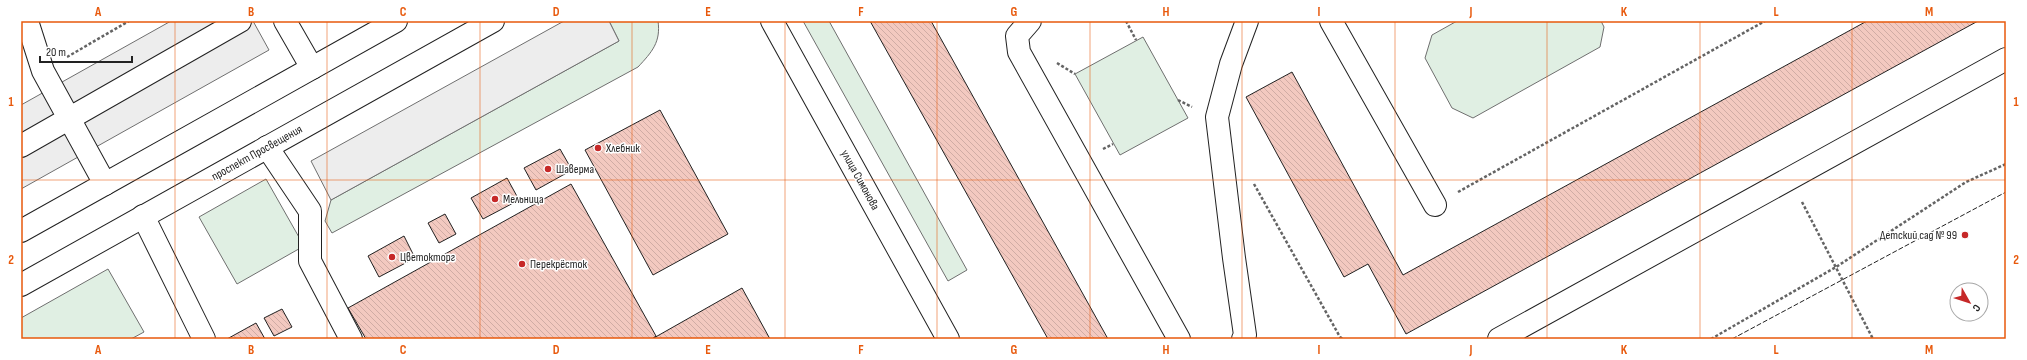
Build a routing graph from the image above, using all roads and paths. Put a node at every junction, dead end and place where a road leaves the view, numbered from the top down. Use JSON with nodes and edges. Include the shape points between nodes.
{"nodes":[{"id":1,"x":27,"y":21,"type":"edge"},
{"id":2,"x":129,"y":21,"type":"edge"},
{"id":3,"x":240,"y":21,"type":"edge"},
{"id":4,"x":285,"y":21,"type":"edge"},
{"id":5,"x":396,"y":21,"type":"edge"},
{"id":6,"x":493,"y":21,"type":"edge"},
{"id":7,"x":772,"y":21,"type":"edge"},
{"id":8,"x":1030,"y":21,"type":"edge"},
{"id":9,"x":1126,"y":21,"type":"edge"},
{"id":10,"x":1247,"y":21,"type":"edge"},
{"id":11,"x":1331,"y":21,"type":"edge"},
{"id":12,"x":1765,"y":21,"type":"edge"},
{"id":13,"x":1136,"y":40,"type":"dead end"},
{"id":14,"x":2006,"y":59,"type":"edge"},
{"id":15,"x":312,"y":68,"type":"junction"},
{"id":16,"x":43,"y":71,"type":"junction"},
{"id":17,"x":69,"y":119,"type":"junction"},
{"id":18,"x":21,"y":146,"type":"edge"},
{"id":19,"x":268,"y":147,"type":"junction"},
{"id":20,"x":2006,"y":164,"type":"edge"},
{"id":21,"x":1251,"y":179,"type":"dead end"},
{"id":22,"x":1790,"y":179,"type":"junction"},
{"id":23,"x":105,"y":184,"type":"junction"},
{"id":24,"x":1435,"y":205,"type":"joint"},
{"id":25,"x":143,"y":216,"type":"junction"},
{"id":26,"x":21,"y":231,"type":"edge"},
{"id":27,"x":1836,"y":267,"type":"junction"},
{"id":28,"x":21,"y":284,"type":"edge"},
{"id":29,"x":204,"y":339,"type":"edge"},
{"id":30,"x":351,"y":339,"type":"edge"},
{"id":31,"x":948,"y":339,"type":"edge"},
{"id":32,"x":1179,"y":339,"type":"edge"},
{"id":33,"x":1243,"y":339,"type":"edge"},
{"id":34,"x":1343,"y":339,"type":"edge"},
{"id":35,"x":1499,"y":339,"type":"edge"},
{"id":36,"x":1711,"y":339,"type":"edge"},
{"id":37,"x":1873,"y":339,"type":"edge"}],
"edges":[{"from":1,"to":16,"type":"main road"},
{"from":2,"to":16,"type":"path"},
{"from":3,"to":17,"type":"main road"},
{"from":4,"to":15,"type":"main road"},
{"from":5,"to":15,"type":"main road"},
{"from":6,"to":19,"type":"main road","name":"проспект Просвещения"},
{"from":7,"to":31,"type":"main road","name":"улица Симонова"},
{"from":8,"to":32,"type":"main road","via":[[1017,36],[1019,52]]},
{"from":9,"to":13,"type":"path"},
{"from":10,"to":33,"type":"main road","via":[[1231,64],[1216,118],[1246,335]]},
{"from":11,"to":24,"type":"main road"},
{"from":12,"to":24,"type":"path"},
{"from":14,"to":22,"type":"main road"},
{"from":15,"to":23,"type":"main road"},
{"from":16,"to":17,"type":"main road"},
{"from":17,"to":18,"type":"main road"},
{"from":17,"to":23,"type":"main road"},
{"from":19,"to":25,"type":"main road","name":"проспект Просвещения"},
{"from":19,"to":30,"type":"main road","via":[[310,211],[310,261]]},
{"from":20,"to":27,"type":"path","via":[[1966,182]]},
{"from":21,"to":34,"type":"path"},
{"from":22,"to":27,"type":"path"},
{"from":22,"to":35,"type":"main road"},
{"from":23,"to":26,"type":"main road"},
{"from":25,"to":28,"type":"main road","name":"проспект Просвещения"},
{"from":25,"to":29,"type":"main road"},
{"from":27,"to":36,"type":"path"},
{"from":27,"to":37,"type":"path"}]}
